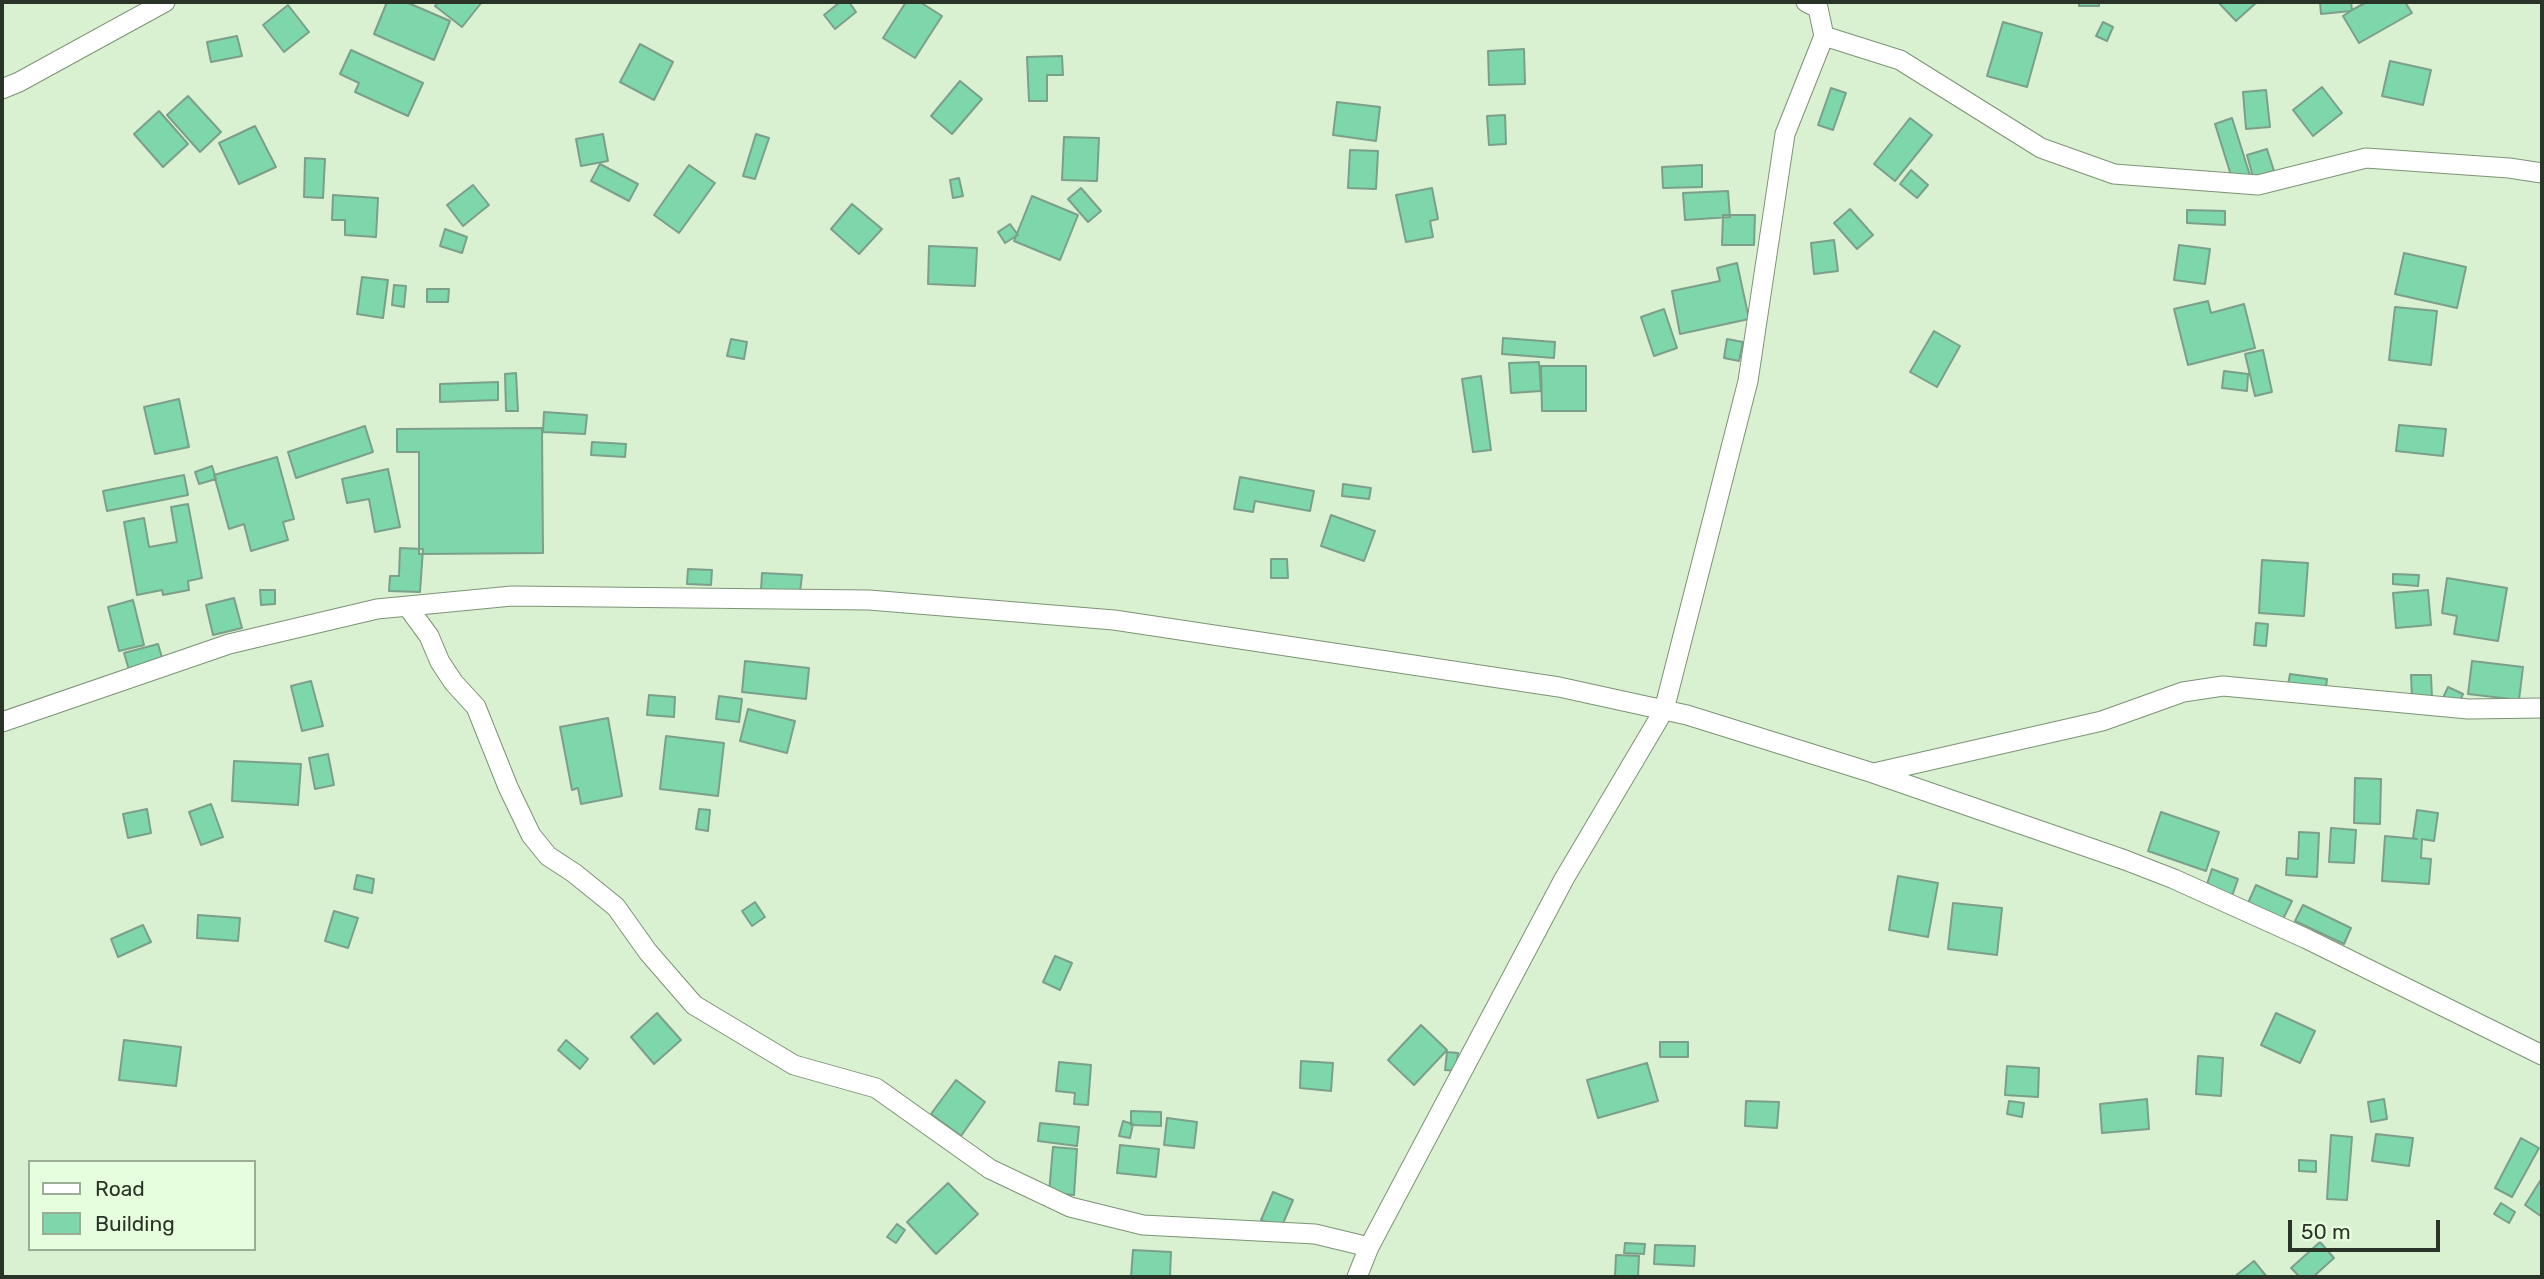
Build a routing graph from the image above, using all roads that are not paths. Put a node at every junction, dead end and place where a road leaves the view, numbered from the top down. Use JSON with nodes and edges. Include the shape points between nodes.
{"nodes":[{"id":1,"x":165,"y":2,"type":"edge"},
{"id":2,"x":1807,"y":2,"type":"edge"},
{"id":3,"x":1824,"y":36,"type":"junction"},
{"id":4,"x":2,"y":89,"type":"edge"},
{"id":5,"x":2542,"y":173,"type":"edge"},
{"id":6,"x":407,"y":606,"type":"junction"},
{"id":7,"x":2542,"y":708,"type":"edge"},
{"id":8,"x":1664,"y":710,"type":"junction"},
{"id":9,"x":2,"y":722,"type":"edge"},
{"id":10,"x":1873,"y":773,"type":"junction"},
{"id":11,"x":2542,"y":1055,"type":"edge"},
{"id":12,"x":1369,"y":1247,"type":"junction"},
{"id":13,"x":1357,"y":1277,"type":"edge"}],
"edges":[{"from":1,"to":4,"type":"street"},
{"from":2,"to":3,"type":"street","via":[[1818,8]]},
{"from":3,"to":5,"type":"street","via":[[1899,60],[2040,148],[2114,174],[2258,185],[2366,158]]},
{"from":3,"to":8,"type":"street","via":[[1785,134],[1748,381]]},
{"from":6,"to":8,"type":"street","via":[[525,596],[869,600],[1086,617],[1447,668]]},
{"from":6,"to":9,"type":"street","via":[[229,644]]},
{"from":6,"to":12,"type":"street","via":[[454,683],[476,707],[531,835],[548,856],[616,907],[694,1005],[794,1065],[876,1088],[990,1169],[1070,1207],[1143,1225],[1315,1234]]},
{"from":7,"to":10,"type":"street","via":[[2468,709],[2223,686],[2183,692],[2102,721]]},
{"from":8,"to":10,"type":"street"},
{"from":8,"to":12,"type":"street","via":[[1563,879]]},
{"from":10,"to":11,"type":"street","via":[[2174,879]]},
{"from":12,"to":13,"type":"street"}]}
